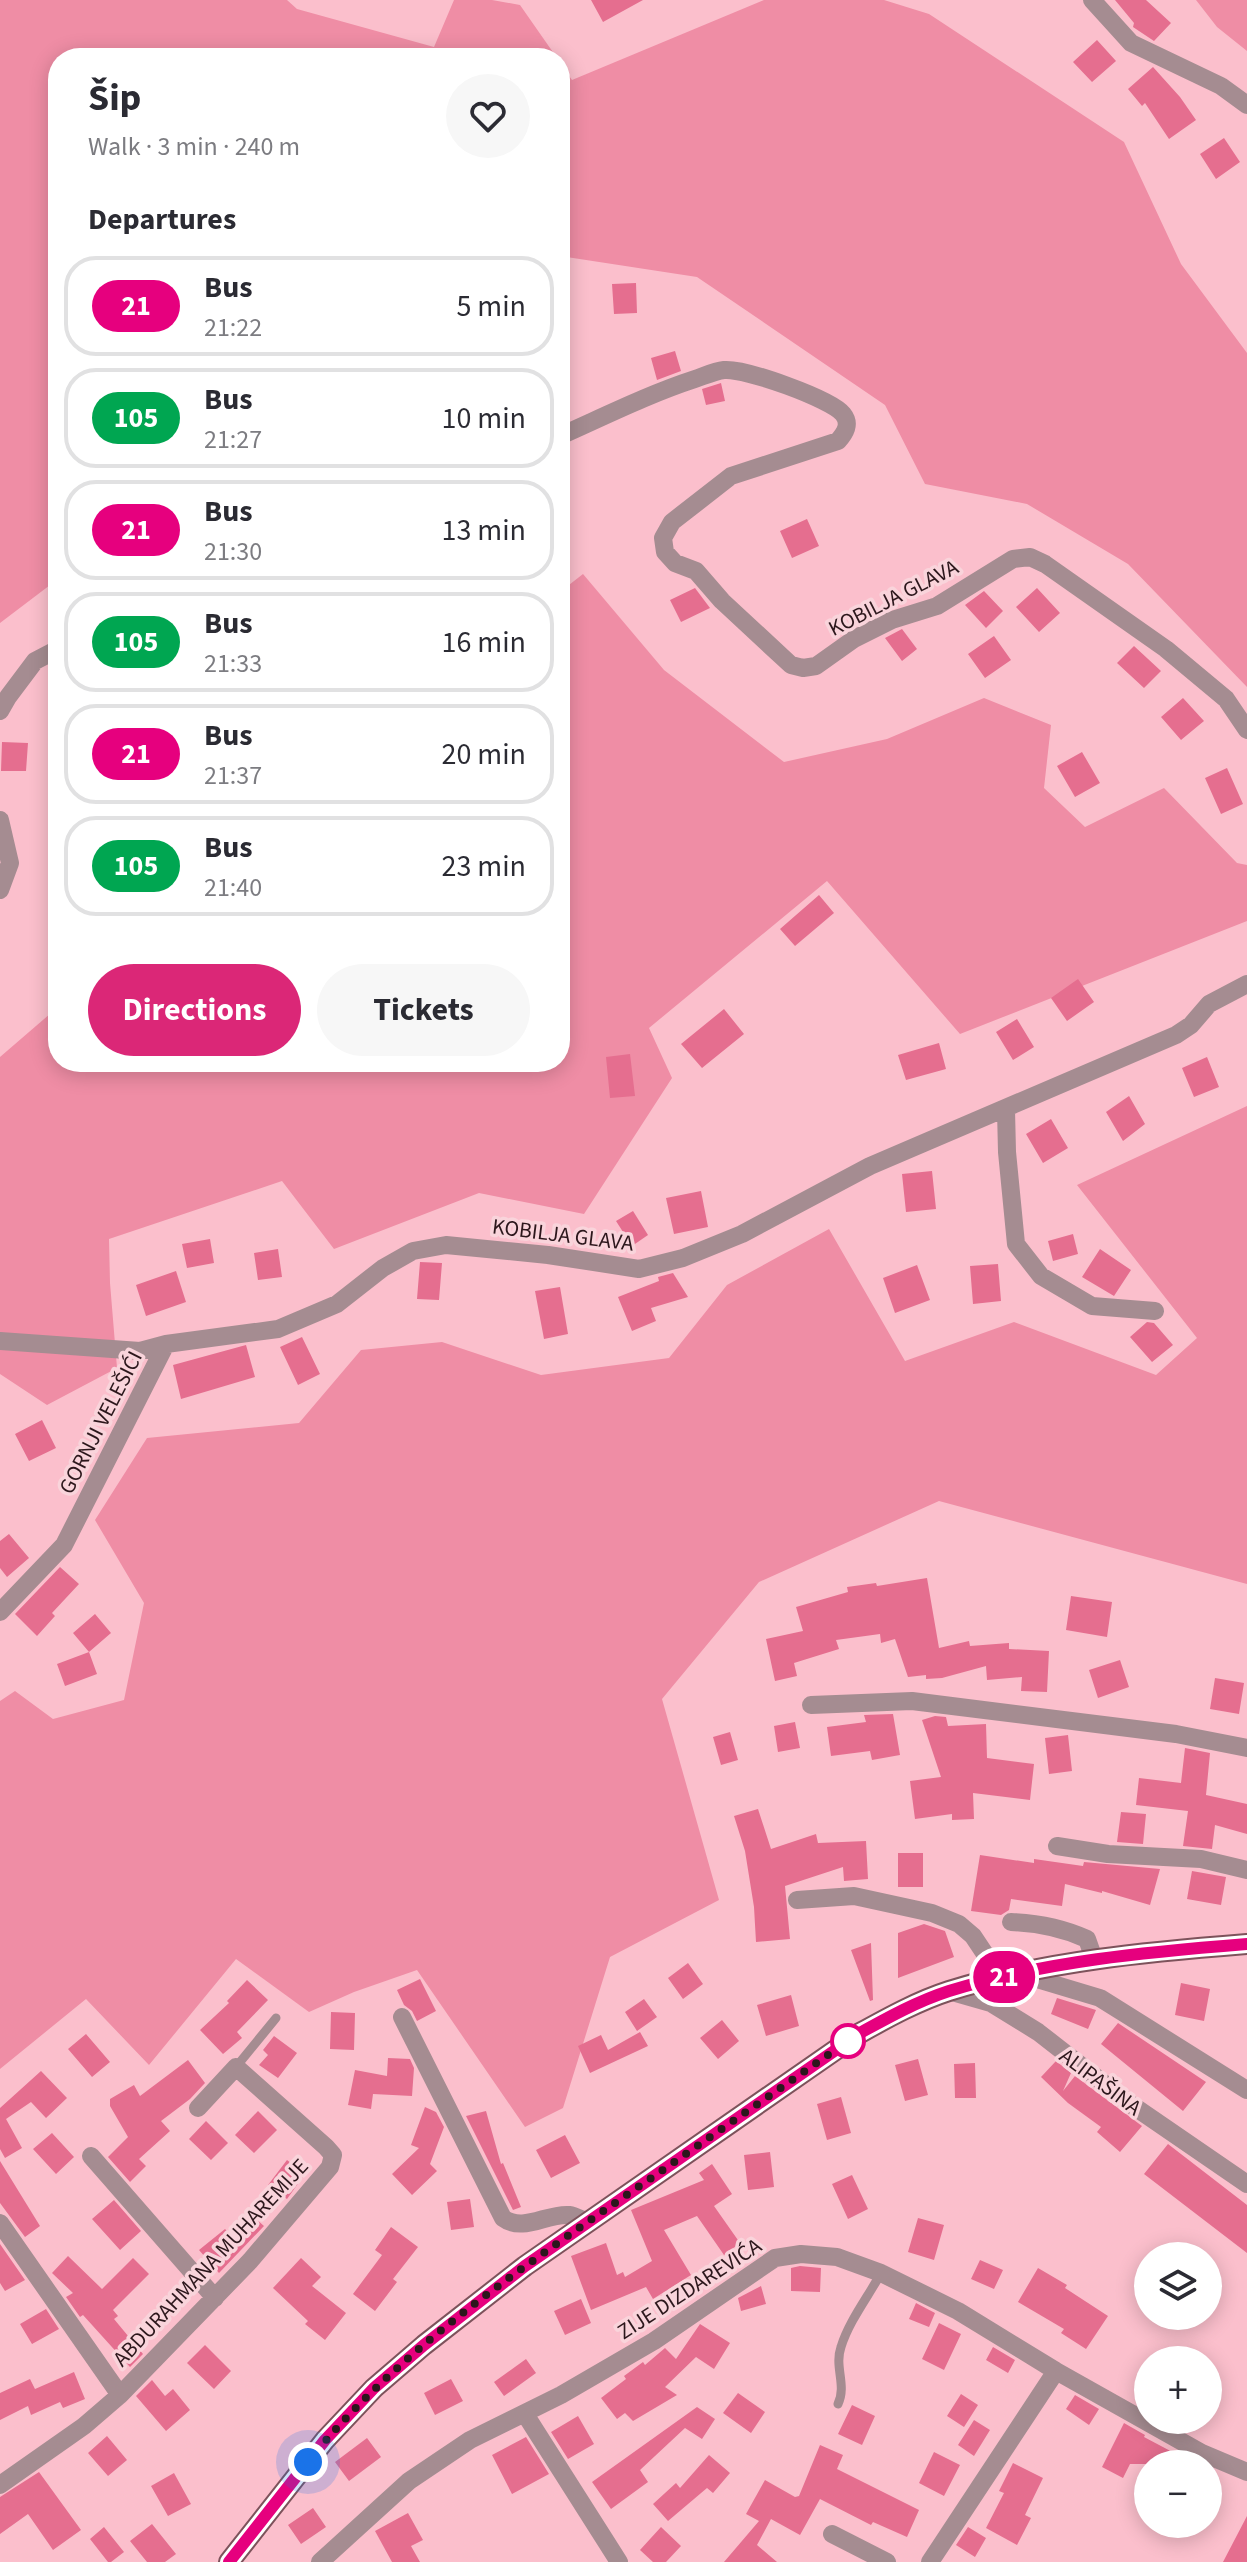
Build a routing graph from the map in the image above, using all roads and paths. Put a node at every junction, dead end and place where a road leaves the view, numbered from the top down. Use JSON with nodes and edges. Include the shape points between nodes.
{"nodes":[{"id":1,"x":1092,"y":0,"type":"edge"},
{"id":2,"x":1247,"y":105,"type":"edge"},
{"id":3,"x":570,"y":432,"type":"edge"},
{"id":4,"x":48,"y":654,"type":"edge"},
{"id":5,"x":0,"y":711,"type":"edge"},
{"id":6,"x":1247,"y":730,"type":"edge"},
{"id":7,"x":0,"y":820,"type":"edge"},
{"id":8,"x":0,"y":890,"type":"edge"},
{"id":9,"x":1247,"y":984,"type":"edge"},
{"id":10,"x":1006,"y":1110,"type":"junction"},
{"id":11,"x":1155,"y":1311,"type":"dead end"},
{"id":12,"x":0,"y":1341,"type":"edge"},
{"id":13,"x":166,"y":1344,"type":"junction"},
{"id":14,"x":0,"y":1612,"type":"edge"},
{"id":15,"x":811,"y":1705,"type":"dead end"},
{"id":16,"x":1247,"y":1748,"type":"edge"},
{"id":17,"x":1057,"y":1846,"type":"dead end"},
{"id":18,"x":1247,"y":1870,"type":"edge"},
{"id":19,"x":797,"y":1900,"type":"dead end"},
{"id":20,"x":1011,"y":1922,"type":"dead end"},
{"id":21,"x":1247,"y":1944,"type":"edge"},
{"id":22,"x":1094,"y":1959,"type":"junction"},
{"id":23,"x":1008,"y":1976,"type":"junction"},
{"id":24,"x":949,"y":1991,"type":"junction"},
{"id":25,"x":402,"y":2017,"type":"dead end"},
{"id":26,"x":276,"y":2018,"type":"dead end"},
{"id":27,"x":236,"y":2067,"type":"junction"},
{"id":28,"x":1247,"y":2090,"type":"edge"},
{"id":29,"x":198,"y":2108,"type":"dead end"},
{"id":30,"x":91,"y":2156,"type":"dead end"},
{"id":31,"x":1247,"y":2184,"type":"edge"},
{"id":32,"x":588,"y":2222,"type":"junction"},
{"id":33,"x":0,"y":2223,"type":"edge"},
{"id":34,"x":881,"y":2273,"type":"junction"},
{"id":35,"x":215,"y":2298,"type":"junction"},
{"id":36,"x":1056,"y":2371,"type":"junction"},
{"id":37,"x":120,"y":2395,"type":"junction"},
{"id":38,"x":838,"y":2404,"type":"dead end"},
{"id":39,"x":525,"y":2414,"type":"junction"},
{"id":40,"x":1247,"y":2472,"type":"edge"},
{"id":41,"x":0,"y":2485,"type":"edge"},
{"id":42,"x":832,"y":2534,"type":"dead end"},
{"id":43,"x":229,"y":2562,"type":"edge"},
{"id":44,"x":320,"y":2562,"type":"edge"},
{"id":45,"x":619,"y":2562,"type":"edge"},
{"id":46,"x":887,"y":2562,"type":"edge"},
{"id":47,"x":930,"y":2562,"type":"edge"}],
"edges":[{"from":1,"to":2,"type":"street","via":[[1131,43],[1221,86]]},
{"from":3,"to":6,"type":"street","name":"KOBILJA GLAVA","via":[[673,386],[725,370],[763,377],[835,407],[848,424],[838,441],[731,476],[672,522],[663,538],[665,552],[675,563],[696,571],[791,665],[816,666],[854,639],[937,606],[1013,559],[1030,557],[1166,649],[1226,699]]},
{"from":4,"to":5,"type":"street","via":[[35,661]]},
{"from":7,"to":8,"type":"street","via":[[10,863]]},
{"from":9,"to":10,"type":"street","name":"KOBILJA GLAVA","via":[[1209,1004],[1176,1035]]},
{"from":10,"to":11,"type":"street","via":[[1016,1244],[1041,1276],[1092,1306]]},
{"from":10,"to":13,"type":"street","name":"KOBILJA GLAVA","via":[[870,1166],[742,1234],[683,1258],[639,1269],[548,1255],[435,1247],[413,1251],[337,1304],[278,1329]]},
{"from":12,"to":13,"type":"street","name":"GORNJI VELEŠIĆI","via":[[140,1351]]},
{"from":13,"to":14,"type":"street","name":"GORNJI VELEŠIĆI","via":[[64,1545]]},
{"from":15,"to":16,"type":"street","via":[[912,1701]]},
{"from":17,"to":18,"type":"street","via":[[1201,1859]]},
{"from":19,"to":23,"type":"street","via":[[854,1896],[932,1913],[959,1924]]},
{"from":20,"to":22,"type":"street","via":[[1073,1932],[1087,1939]]},
{"from":21,"to":22,"type":"main road"},
{"from":22,"to":23,"type":"main road"},
{"from":23,"to":24,"type":"main road"},
{"from":23,"to":28,"type":"street","via":[[1100,1998]]},
{"from":24,"to":31,"type":"street","name":"ALIPAŠINA","via":[[991,2003],[1038,2032]]},
{"from":24,"to":32,"type":"main road","via":[[860,2033]]},
{"from":25,"to":32,"type":"street","via":[[503,2218],[520,2224],[568,2215]]},
{"from":26,"to":27,"type":"lane"},
{"from":27,"to":29,"type":"street"},
{"from":27,"to":35,"type":"street","name":"ABDURAHMANA MUHAREMIJE","via":[[333,2155],[330,2167]]},
{"from":30,"to":35,"type":"street"},
{"from":32,"to":43,"type":"main road","via":[[457,2318],[374,2388],[325,2440]]},
{"from":33,"to":37,"type":"street","name":"ABDURAHMANA MUHAREMIJE"},
{"from":34,"to":36,"type":"street","name":"ZIJE DIZDAREVIĆA","via":[[958,2311]]},
{"from":34,"to":38,"type":"lane","via":[[841,2347]]},
{"from":34,"to":39,"type":"street","name":"ZIJE DIZDAREVIĆA","via":[[837,2257],[775,2258],[654,2341]]},
{"from":35,"to":37,"type":"street","name":"ABDURAHMANA MUHAREMIJE"},
{"from":36,"to":40,"type":"street","name":"ZIJE DIZDAREVIĆA","via":[[1202,2453]]},
{"from":36,"to":47,"type":"street"},
{"from":37,"to":41,"type":"street","name":"ABDURAHMANA MUHAREMIJE"},
{"from":39,"to":44,"type":"street","name":"ZIJE DIZDAREVIĆA","via":[[470,2440],[409,2481]]},
{"from":39,"to":45,"type":"street"},
{"from":42,"to":46,"type":"street"}]}
